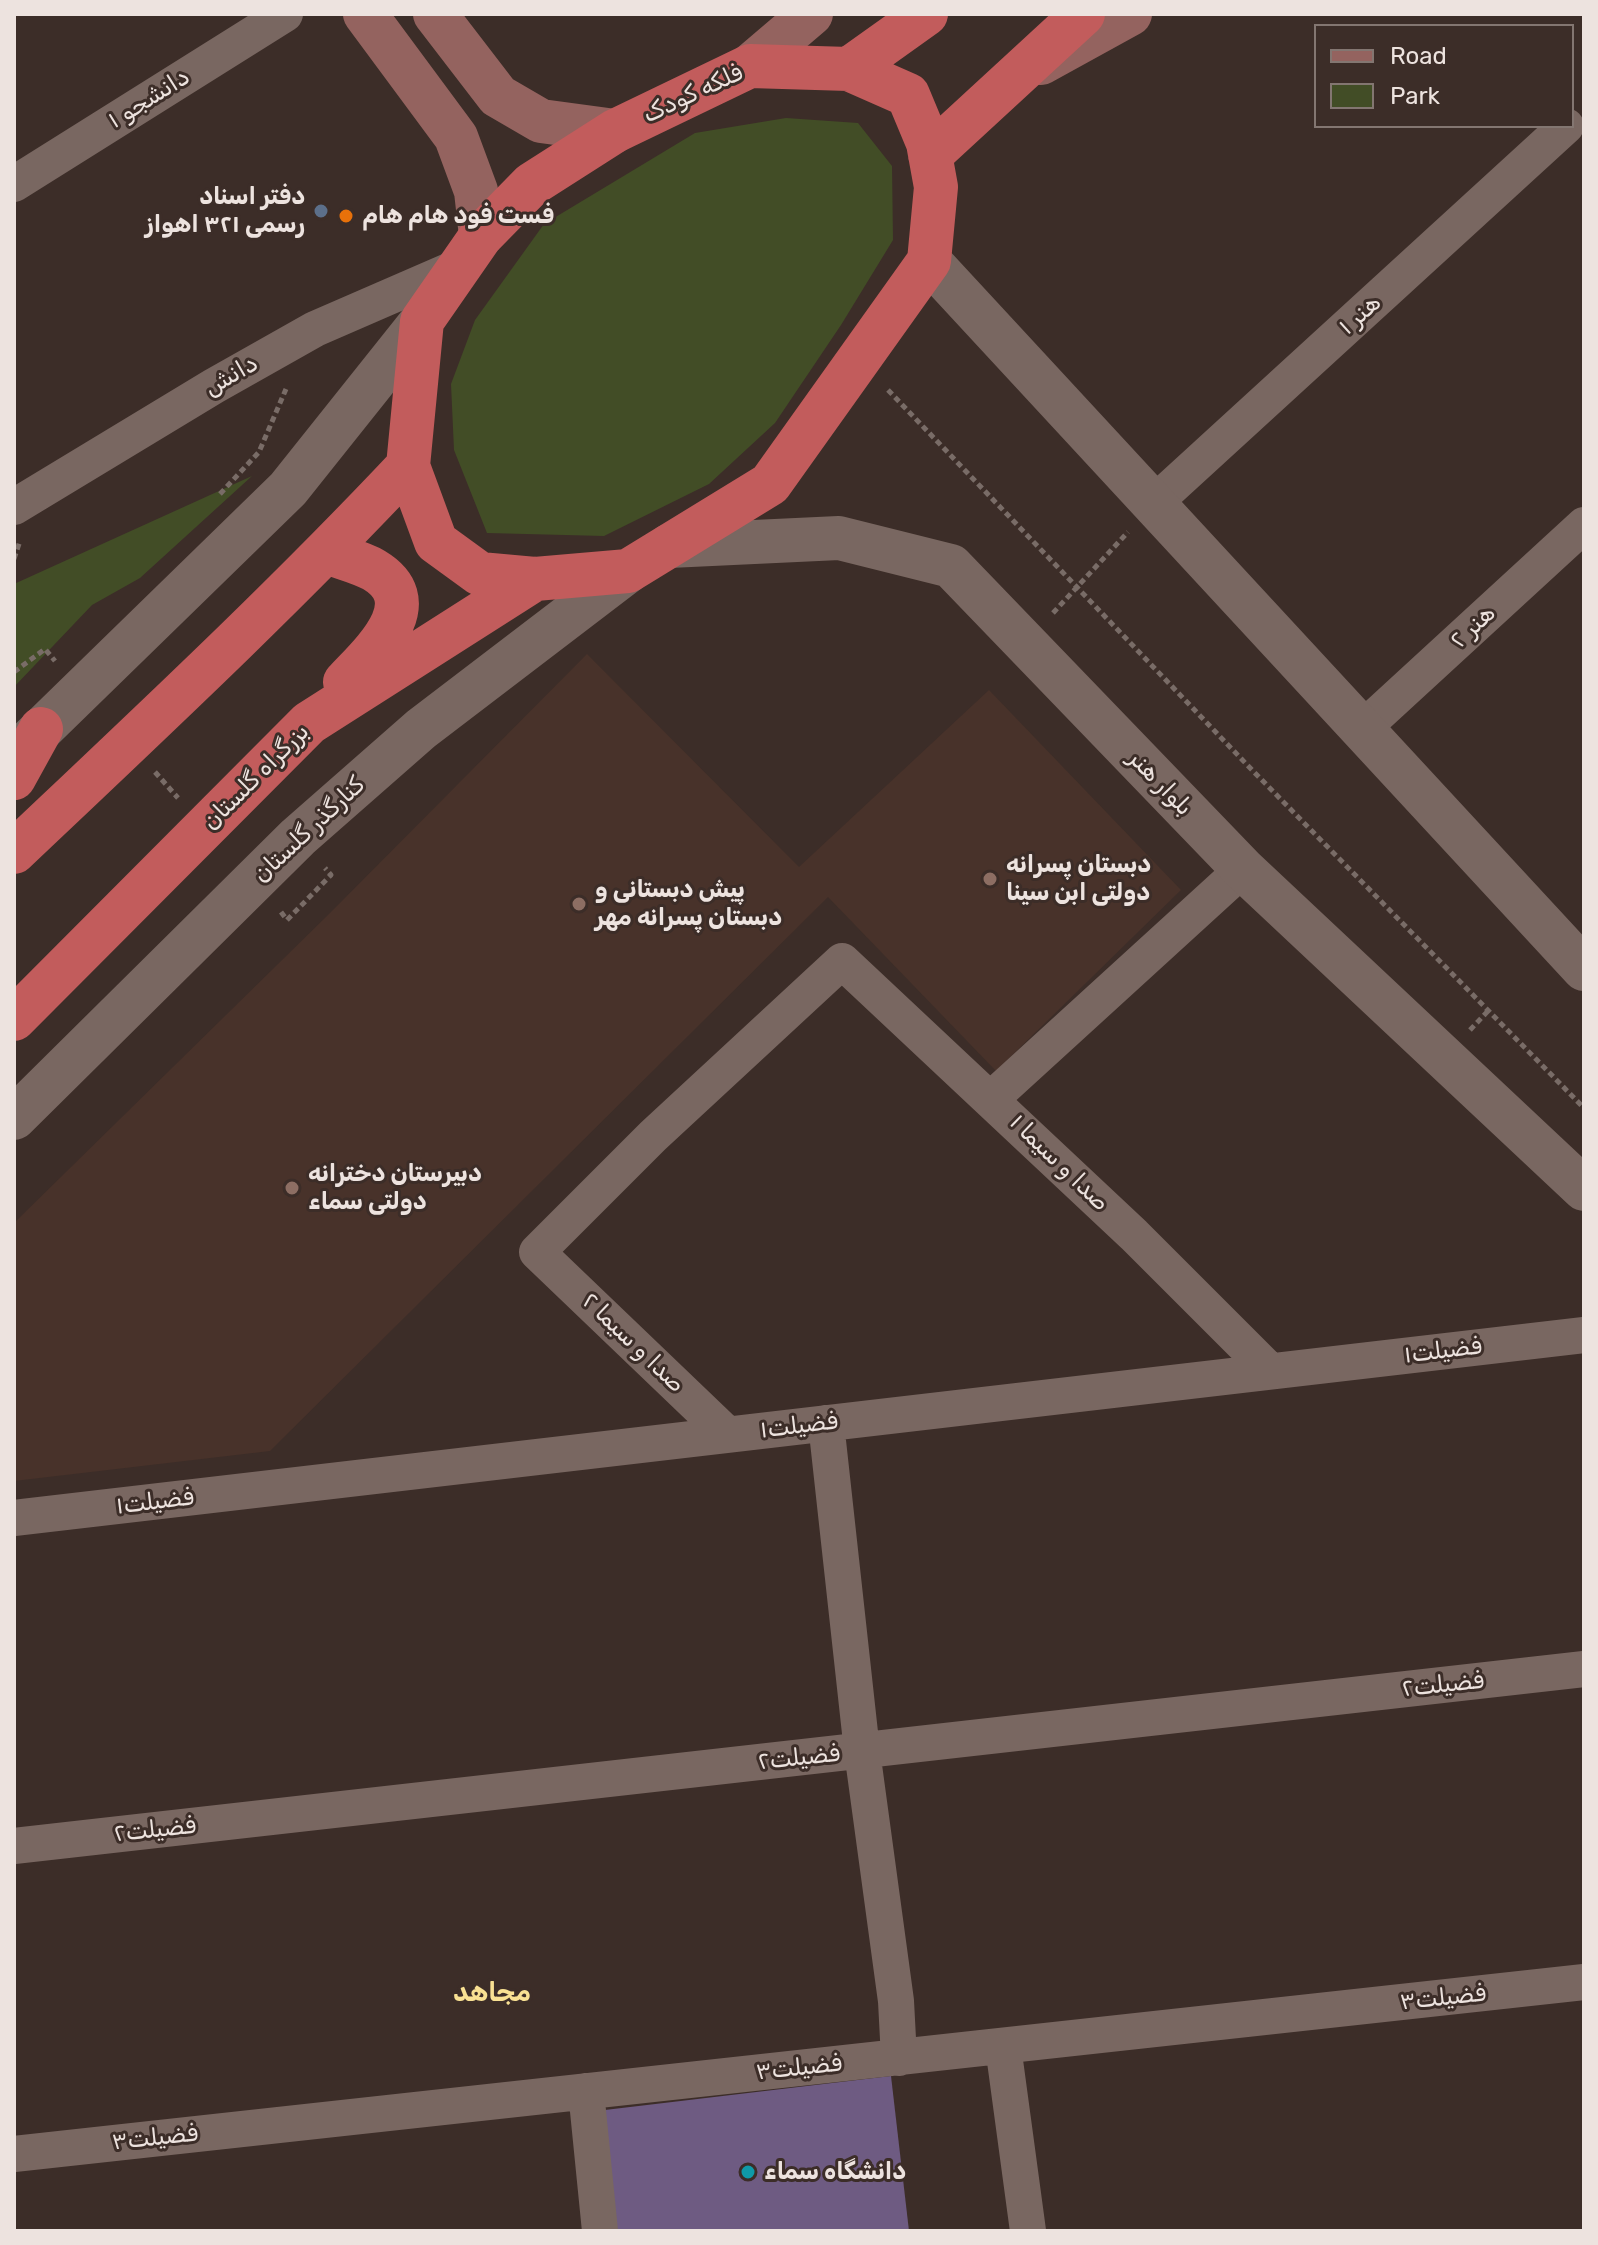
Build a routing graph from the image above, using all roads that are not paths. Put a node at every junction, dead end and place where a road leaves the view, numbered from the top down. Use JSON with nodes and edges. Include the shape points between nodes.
{"nodes":[{"id":1,"x":285,"y":14,"type":"edge"},
{"id":2,"x":365,"y":14,"type":"edge"},
{"id":3,"x":435,"y":14,"type":"edge"},
{"id":4,"x":926,"y":14,"type":"edge"},
{"id":5,"x":1083,"y":14,"type":"edge"},
{"id":6,"x":1130,"y":14,"type":"edge"},
{"id":7,"x":808,"y":15,"type":"edge"},
{"id":8,"x":750,"y":66,"type":"junction"},
{"id":9,"x":849,"y":69,"type":"junction"},
{"id":10,"x":1015,"y":78,"type":"junction"},
{"id":11,"x":1564,"y":128,"type":"edge"},
{"id":12,"x":615,"y":131,"type":"junction"},
{"id":13,"x":930,"y":155,"type":"junction"},
{"id":14,"x":14,"y":184,"type":"edge"},
{"id":15,"x":470,"y":251,"type":"junction"},
{"id":16,"x":929,"y":261,"type":"junction"},
{"id":17,"x":422,"y":321,"type":"junction"},
{"id":18,"x":408,"y":466,"type":"junction"},
{"id":19,"x":1154,"y":503,"type":"junction"},
{"id":20,"x":14,"y":507,"type":"edge"},
{"id":21,"x":1584,"y":525,"type":"edge"},
{"id":22,"x":669,"y":546,"type":"junction"},
{"id":23,"x":327,"y":552,"type":"junction"},
{"id":24,"x":628,"y":571,"type":"junction"},
{"id":25,"x":535,"y":579,"type":"junction"},
{"id":26,"x":309,"y":723,"type":"junction"},
{"id":27,"x":1362,"y":729,"type":"junction"},
{"id":28,"x":27,"y":743,"type":"edge"},
{"id":29,"x":14,"y":778,"type":"edge"},
{"id":30,"x":14,"y":852,"type":"edge"},
{"id":31,"x":1243,"y":869,"type":"junction"},
{"id":32,"x":1582,"y":963,"type":"edge"},
{"id":33,"x":14,"y":1019,"type":"edge"},
{"id":34,"x":991,"y":1099,"type":"junction"},
{"id":35,"x":14,"y":1118,"type":"edge"},
{"id":36,"x":1584,"y":1189,"type":"edge"},
{"id":37,"x":537,"y":1252,"type":"joint"},
{"id":38,"x":1584,"y":1335,"type":"edge"},
{"id":39,"x":1270,"y":1371,"type":"junction"},
{"id":40,"x":826,"y":1423,"type":"junction"},
{"id":41,"x":728,"y":1435,"type":"junction"},
{"id":42,"x":14,"y":1518,"type":"edge"},
{"id":43,"x":1584,"y":1669,"type":"edge"},
{"id":44,"x":862,"y":1751,"type":"junction"},
{"id":45,"x":14,"y":1846,"type":"edge"},
{"id":46,"x":1584,"y":1982,"type":"edge"},
{"id":47,"x":1003,"y":2046,"type":"junction"},
{"id":48,"x":899,"y":2058,"type":"junction"},
{"id":49,"x":586,"y":2091,"type":"junction"},
{"id":50,"x":14,"y":2154,"type":"edge"},
{"id":51,"x":600,"y":2231,"type":"edge"},
{"id":52,"x":1028,"y":2231,"type":"edge"}],
"edges":[{"from":1,"to":14,"type":"street","name":"دانشجو ۱"},
{"from":2,"to":15,"type":"main road","via":[[456,137],[476,191]]},
{"from":3,"to":12,"type":"main road","via":[[498,96],[541,121]]},
{"from":4,"to":9,"type":"highway"},
{"from":5,"to":10,"type":"highway"},
{"from":6,"to":10,"type":"main road"},
{"from":7,"to":8,"type":"main road"},
{"from":8,"to":9,"type":"highway","name":"فلکه کودک"},
{"from":8,"to":12,"type":"highway","name":"فلکه کودک"},
{"from":9,"to":13,"type":"highway","name":"فلکه کودک","via":[[908,95]]},
{"from":10,"to":13,"type":"highway"},
{"from":11,"to":19,"type":"street","name":"هنر ۱"},
{"from":12,"to":15,"type":"highway","name":"فلکه کودک","via":[[532,184]]},
{"from":13,"to":16,"type":"highway","name":"فلکه کودک","via":[[936,187]]},
{"from":15,"to":17,"type":"highway","name":"فلکه کودک"},
{"from":15,"to":20,"type":"street","name":"دانش","via":[[315,329]]},
{"from":16,"to":19,"type":"street"},
{"from":16,"to":22,"type":"highway","name":"فلکه کودک","via":[[770,484]]},
{"from":17,"to":18,"type":"highway","name":"فلکه کودک"},
{"from":17,"to":28,"type":"street","via":[[288,489]]},
{"from":18,"to":23,"type":"highway"},
{"from":18,"to":25,"type":"highway","name":"فلکه کودک","via":[[436,542],[480,574]]},
{"from":19,"to":27,"type":"street"},
{"from":21,"to":27,"type":"street","name":"هنر ۲"},
{"from":22,"to":24,"type":"highway","name":"فلکه کودک"},
{"from":22,"to":31,"type":"street","name":"بلوار هنر","via":[[839,538],[951,566]]},
{"from":23,"to":26,"type":"highway","via":[[374,570],[390,584],[397,613],[388,634]]},
{"from":23,"to":30,"type":"highway"},
{"from":24,"to":25,"type":"highway","name":"فلکه کودک"},
{"from":24,"to":35,"type":"street","name":"کنارگذر گلستان","via":[[421,729],[298,837]]},
{"from":25,"to":26,"type":"highway","name":"بزرگراه گلستان"},
{"from":26,"to":33,"type":"highway","name":"بزرگراه گلستان"},
{"from":27,"to":32,"type":"street"},
{"from":28,"to":29,"type":"highway"},
{"from":31,"to":34,"type":"street"},
{"from":31,"to":36,"type":"street","name":"بلوار هنر"},
{"from":34,"to":37,"type":"street","name":"صدا و سیما ۱","via":[[842,961]]},
{"from":34,"to":39,"type":"street","name":"صدا و سیما ۱"},
{"from":37,"to":41,"type":"street","name":"صدا و سیما ۲"},
{"from":38,"to":39,"type":"street","name":"فضیلت۱"},
{"from":39,"to":40,"type":"street","name":"فضیلت۱"},
{"from":40,"to":41,"type":"street","name":"فضیلت۱"},
{"from":40,"to":44,"type":"street"},
{"from":41,"to":42,"type":"street","name":"فضیلت۱"},
{"from":43,"to":44,"type":"street","name":"فضیلت۲"},
{"from":44,"to":45,"type":"street","name":"فضیلت۲"},
{"from":44,"to":48,"type":"street"},
{"from":46,"to":47,"type":"street","name":"فضیلت۳"},
{"from":47,"to":48,"type":"street","name":"فضیلت۳"},
{"from":47,"to":52,"type":"street"},
{"from":48,"to":49,"type":"street","name":"فضیلت۳"},
{"from":49,"to":50,"type":"street","name":"فضیلت۳"},
{"from":49,"to":51,"type":"street"}]}
